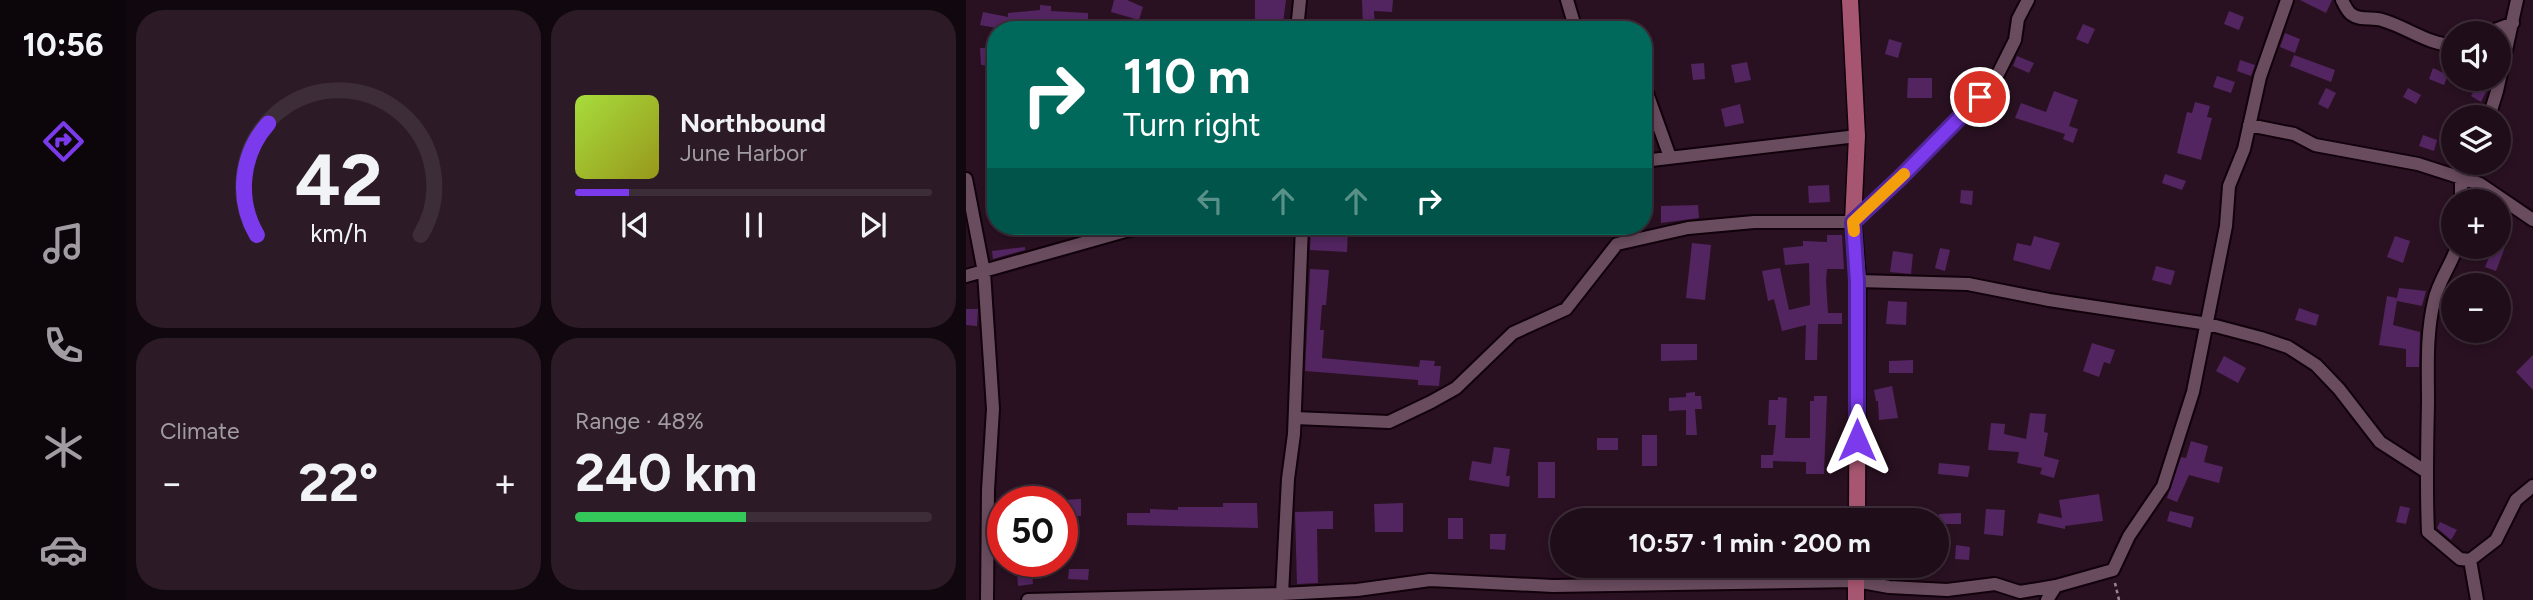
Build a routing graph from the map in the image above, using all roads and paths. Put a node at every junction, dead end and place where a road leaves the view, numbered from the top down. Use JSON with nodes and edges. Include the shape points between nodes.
{"nodes":[{"id":1,"x":1300,"y":0,"type":"edge"},
{"id":2,"x":1567,"y":0,"type":"edge"},
{"id":3,"x":1850,"y":0,"type":"edge"},
{"id":4,"x":2028,"y":0,"type":"edge"},
{"id":5,"x":2287,"y":0,"type":"edge"},
{"id":6,"x":2342,"y":0,"type":"edge"},
{"id":7,"x":2517,"y":0,"type":"edge"},
{"id":8,"x":1298,"y":21,"type":"edge"},
{"id":9,"x":1574,"y":21,"type":"edge"},
{"id":10,"x":2513,"y":23,"type":"joint"},
{"id":11,"x":2441,"y":45,"type":"edge"},
{"id":12,"x":2492,"y":105,"type":"edge"},
{"id":13,"x":1652,"y":107,"type":"edge"},
{"id":14,"x":2249,"y":125,"type":"junction"},
{"id":15,"x":1857,"y":136,"type":"junction"},
{"id":16,"x":1670,"y":157,"type":"junction"},
{"id":17,"x":1652,"y":160,"type":"edge"},
{"id":18,"x":2463,"y":175,"type":"edge"},
{"id":19,"x":2461,"y":178,"type":"junction"},
{"id":20,"x":966,"y":179,"type":"edge"},
{"id":21,"x":2461,"y":189,"type":"edge"},
{"id":22,"x":2533,"y":220,"type":"edge"},
{"id":23,"x":1853,"y":222,"type":"junction"},
{"id":24,"x":1112,"y":235,"type":"edge"},
{"id":25,"x":1302,"y":235,"type":"edge"},
{"id":26,"x":2453,"y":259,"type":"edge"},
{"id":27,"x":984,"y":272,"type":"junction"},
{"id":28,"x":966,"y":276,"type":"edge"},
{"id":29,"x":1857,"y":281,"type":"junction"},
{"id":30,"x":2208,"y":324,"type":"junction"},
{"id":31,"x":1295,"y":418,"type":"junction"},
{"id":32,"x":2425,"y":471,"type":"junction"},
{"id":33,"x":2533,"y":485,"type":"edge"},
{"id":34,"x":1857,"y":508,"type":"edge"},
{"id":35,"x":2470,"y":560,"type":"junction"},
{"id":36,"x":2113,"y":570,"type":"junction"},
{"id":37,"x":1739,"y":578,"type":"edge"},
{"id":38,"x":1856,"y":578,"type":"edge"},
{"id":39,"x":1868,"y":578,"type":"edge"},
{"id":40,"x":2056,"y":586,"type":"junction"},
{"id":41,"x":1282,"y":594,"type":"junction"},
{"id":42,"x":987,"y":600,"type":"edge"},
{"id":43,"x":1028,"y":600,"type":"edge"},
{"id":44,"x":1856,"y":600,"type":"edge"},
{"id":45,"x":2048,"y":600,"type":"edge"},
{"id":46,"x":2119,"y":600,"type":"edge"},
{"id":47,"x":2477,"y":600,"type":"edge"}],
"edges":[{"from":1,"to":8,"type":"street"},
{"from":2,"to":9,"type":"street"},
{"from":3,"to":15,"type":"main road"},
{"from":4,"to":23,"type":"street","via":[[1998,74]]},
{"from":5,"to":14,"type":"street"},
{"from":6,"to":11,"type":"street","via":[[2350,13],[2362,19],[2399,25]]},
{"from":7,"to":10,"type":"street"},
{"from":10,"to":12,"type":"street"},
{"from":13,"to":16,"type":"street"},
{"from":14,"to":19,"type":"street"},
{"from":14,"to":30,"type":"street","via":[[2229,186]]},
{"from":15,"to":16,"type":"street"},
{"from":15,"to":23,"type":"main road"},
{"from":16,"to":17,"type":"street"},
{"from":18,"to":19,"type":"street"},
{"from":19,"to":21,"type":"street"},
{"from":19,"to":22,"type":"street","via":[[2480,184]]},
{"from":20,"to":27,"type":"street"},
{"from":23,"to":29,"type":"main road"},
{"from":23,"to":31,"type":"street","via":[[1754,222],[1688,228],[1617,244],[1566,309],[1513,333],[1456,388],[1431,402],[1390,422]]},
{"from":24,"to":27,"type":"street"},
{"from":25,"to":31,"type":"street"},
{"from":26,"to":32,"type":"street","via":[[2434,298],[2426,349]]},
{"from":27,"to":28,"type":"street"},
{"from":27,"to":42,"type":"street","via":[[993,409]]},
{"from":29,"to":30,"type":"street","via":[[1968,284]]},
{"from":29,"to":34,"type":"main road"},
{"from":30,"to":32,"type":"street","via":[[2288,347],[2316,365],[2380,442]]},
{"from":30,"to":36,"type":"street","via":[[2193,392],[2163,486],[2129,536]]},
{"from":31,"to":41,"type":"street"},
{"from":32,"to":35,"type":"street","via":[[2428,532],[2460,559]]},
{"from":33,"to":35,"type":"street","via":[[2516,500],[2496,540]]},
{"from":35,"to":47,"type":"street"},
{"from":36,"to":40,"type":"street"},
{"from":36,"to":46,"type":"path"},
{"from":37,"to":41,"type":"street","via":[[1553,586],[1430,580]]},
{"from":38,"to":44,"type":"main road"},
{"from":39,"to":40,"type":"street","via":[[1889,587],[1947,590],[1996,584],[2020,592]]},
{"from":40,"to":45,"type":"street"},
{"from":41,"to":43,"type":"street"}]}
